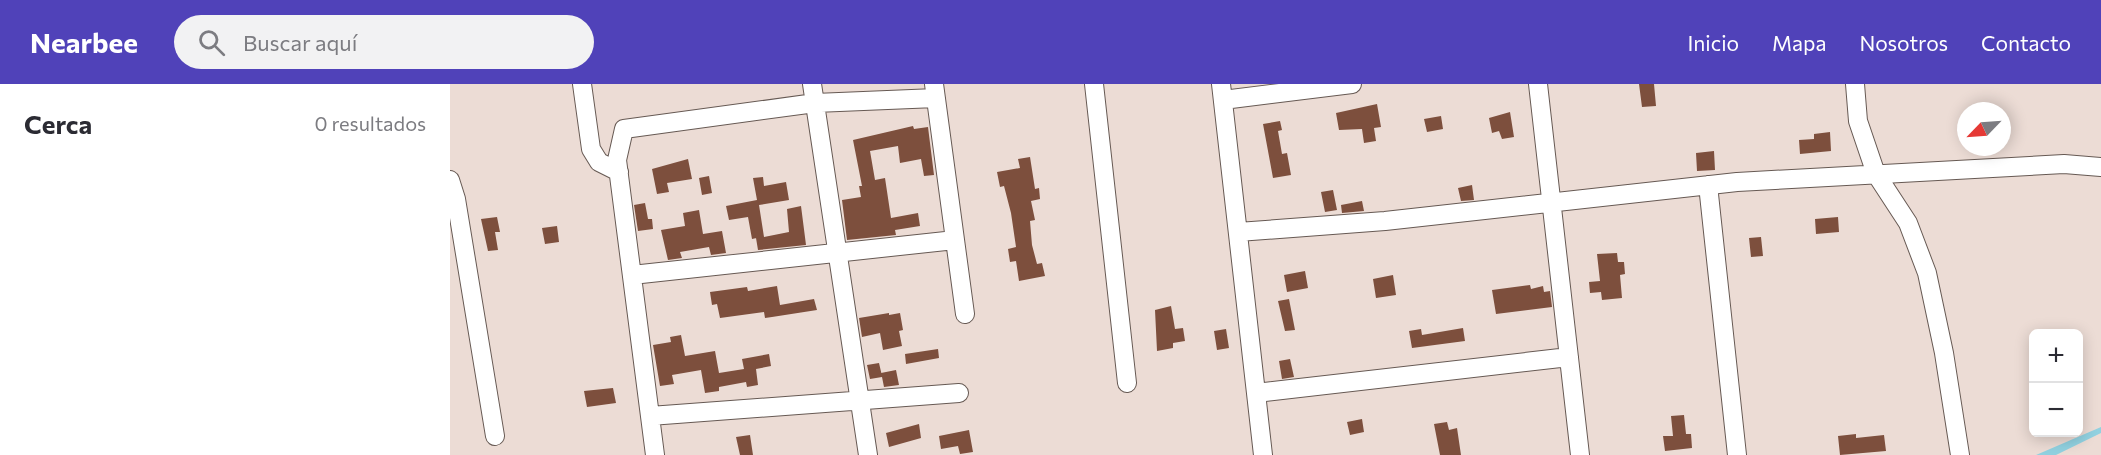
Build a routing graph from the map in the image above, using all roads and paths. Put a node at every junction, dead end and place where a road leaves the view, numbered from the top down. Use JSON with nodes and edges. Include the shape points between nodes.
{"nodes":[{"id":1,"x":582,"y":84,"type":"edge"},
{"id":2,"x":812,"y":84,"type":"edge"},
{"id":3,"x":1094,"y":84,"type":"edge"},
{"id":4,"x":1352,"y":84,"type":"edge"},
{"id":5,"x":1538,"y":84,"type":"edge"},
{"id":6,"x":1855,"y":84,"type":"edge"},
{"id":7,"x":935,"y":91,"type":"edge"},
{"id":8,"x":1222,"y":92,"type":"edge"},
{"id":9,"x":815,"y":103,"type":"junction"},
{"id":10,"x":2101,"y":168,"type":"edge"},
{"id":11,"x":619,"y":172,"type":"junction"},
{"id":12,"x":1876,"y":174,"type":"junction"},
{"id":13,"x":450,"y":180,"type":"edge"},
{"id":14,"x":1708,"y":185,"type":"junction"},
{"id":15,"x":1552,"y":204,"type":"junction"},
{"id":16,"x":1238,"y":232,"type":"junction"},
{"id":17,"x":955,"y":240,"type":"junction"},
{"id":18,"x":837,"y":251,"type":"junction"},
{"id":19,"x":632,"y":275,"type":"junction"},
{"id":20,"x":965,"y":314,"type":"dead end"},
{"id":21,"x":1569,"y":357,"type":"junction"},
{"id":22,"x":1127,"y":383,"type":"dead end"},
{"id":23,"x":959,"y":393,"type":"dead end"},
{"id":24,"x":1256,"y":393,"type":"junction"},
{"id":25,"x":860,"y":401,"type":"junction"},
{"id":26,"x":650,"y":416,"type":"junction"},
{"id":27,"x":495,"y":436,"type":"dead end"},
{"id":28,"x":655,"y":455,"type":"edge"},
{"id":29,"x":868,"y":455,"type":"edge"},
{"id":30,"x":1263,"y":455,"type":"edge"},
{"id":31,"x":1580,"y":455,"type":"edge"},
{"id":32,"x":1737,"y":455,"type":"edge"},
{"id":33,"x":1960,"y":455,"type":"edge"}],
"edges":[{"from":1,"to":11,"type":"street","via":[[591,148],[599,162]]},
{"from":2,"to":9,"type":"street"},
{"from":3,"to":22,"type":"street"},
{"from":4,"to":8,"type":"street"},
{"from":5,"to":15,"type":"street"},
{"from":6,"to":12,"type":"street","via":[[1858,121]]},
{"from":7,"to":9,"type":"street"},
{"from":7,"to":17,"type":"street"},
{"from":8,"to":16,"type":"street"},
{"from":9,"to":11,"type":"street","via":[[624,129],[617,160]]},
{"from":9,"to":18,"type":"street"},
{"from":10,"to":12,"type":"street","via":[[2064,164]]},
{"from":11,"to":19,"type":"street"},
{"from":12,"to":14,"type":"street"},
{"from":12,"to":33,"type":"street","via":[[1908,223],[1927,273]]},
{"from":13,"to":27,"type":"street"},
{"from":14,"to":15,"type":"street"},
{"from":14,"to":32,"type":"street"},
{"from":15,"to":16,"type":"street"},
{"from":15,"to":21,"type":"street"},
{"from":16,"to":24,"type":"street"},
{"from":17,"to":18,"type":"street"},
{"from":17,"to":20,"type":"street"},
{"from":18,"to":19,"type":"street"},
{"from":18,"to":25,"type":"street"},
{"from":19,"to":26,"type":"street"},
{"from":21,"to":24,"type":"street"},
{"from":21,"to":31,"type":"street"},
{"from":23,"to":25,"type":"street"},
{"from":24,"to":30,"type":"street"},
{"from":25,"to":26,"type":"street"},
{"from":25,"to":29,"type":"street"},
{"from":26,"to":28,"type":"street"}]}
